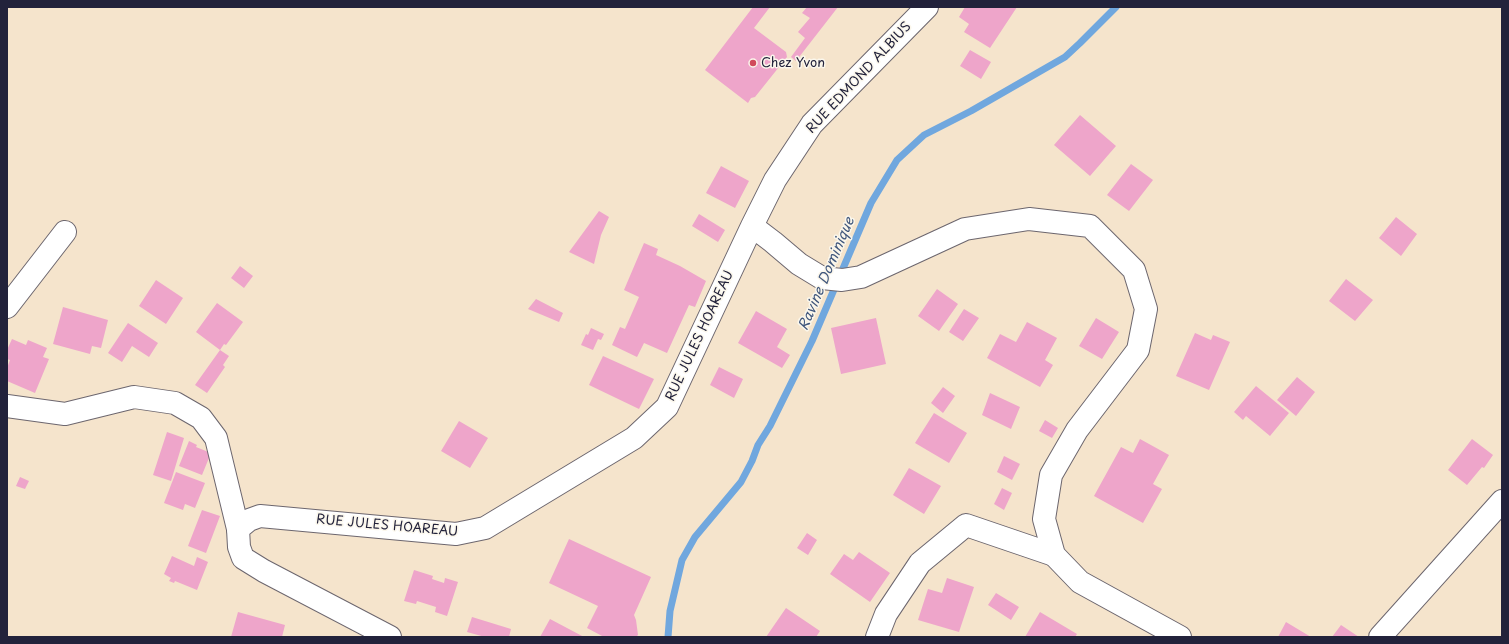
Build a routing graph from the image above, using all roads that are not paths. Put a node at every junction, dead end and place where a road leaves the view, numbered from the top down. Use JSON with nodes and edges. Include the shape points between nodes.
{"nodes":[{"id":1,"x":927,"y":7,"type":"edge"},
{"id":2,"x":752,"y":226,"type":"junction"},
{"id":3,"x":65,"y":232,"type":"dead end"},
{"id":4,"x":7,"y":307,"type":"edge"},
{"id":5,"x":7,"y":406,"type":"edge"},
{"id":6,"x":1502,"y":501,"type":"edge"},
{"id":7,"x":238,"y":529,"type":"junction"},
{"id":8,"x":1054,"y":555,"type":"junction"},
{"id":9,"x":883,"y":634,"type":"edge"},
{"id":10,"x":390,"y":637,"type":"edge"},
{"id":11,"x":1180,"y":637,"type":"edge"},
{"id":12,"x":1380,"y":637,"type":"edge"}],
"edges":[{"from":1,"to":2,"type":"main road","name":"RUE EDMOND ALBIUS","via":[[812,124],[775,180]]},
{"from":2,"to":7,"type":"main road","name":"RUE JULES HOAREAU","via":[[667,407],[634,438],[550,490],[485,528],[456,534],[260,516],[249,520]]},
{"from":2,"to":8,"type":"main road","via":[[799,264],[822,278],[842,280],[861,276],[965,229],[1029,218],[1090,226],[1134,270],[1146,309],[1138,350],[1077,430],[1051,475],[1044,519]]},
{"from":3,"to":4,"type":"main road"},
{"from":5,"to":7,"type":"main road","via":[[65,414],[134,397],[175,403],[201,418],[216,438]]},
{"from":6,"to":12,"type":"main road"},
{"from":7,"to":10,"type":"main road","via":[[239,547],[243,558]]},
{"from":8,"to":9,"type":"main road","via":[[966,525],[920,563],[886,614]]},
{"from":8,"to":11,"type":"main road","via":[[1080,582]]}]}
